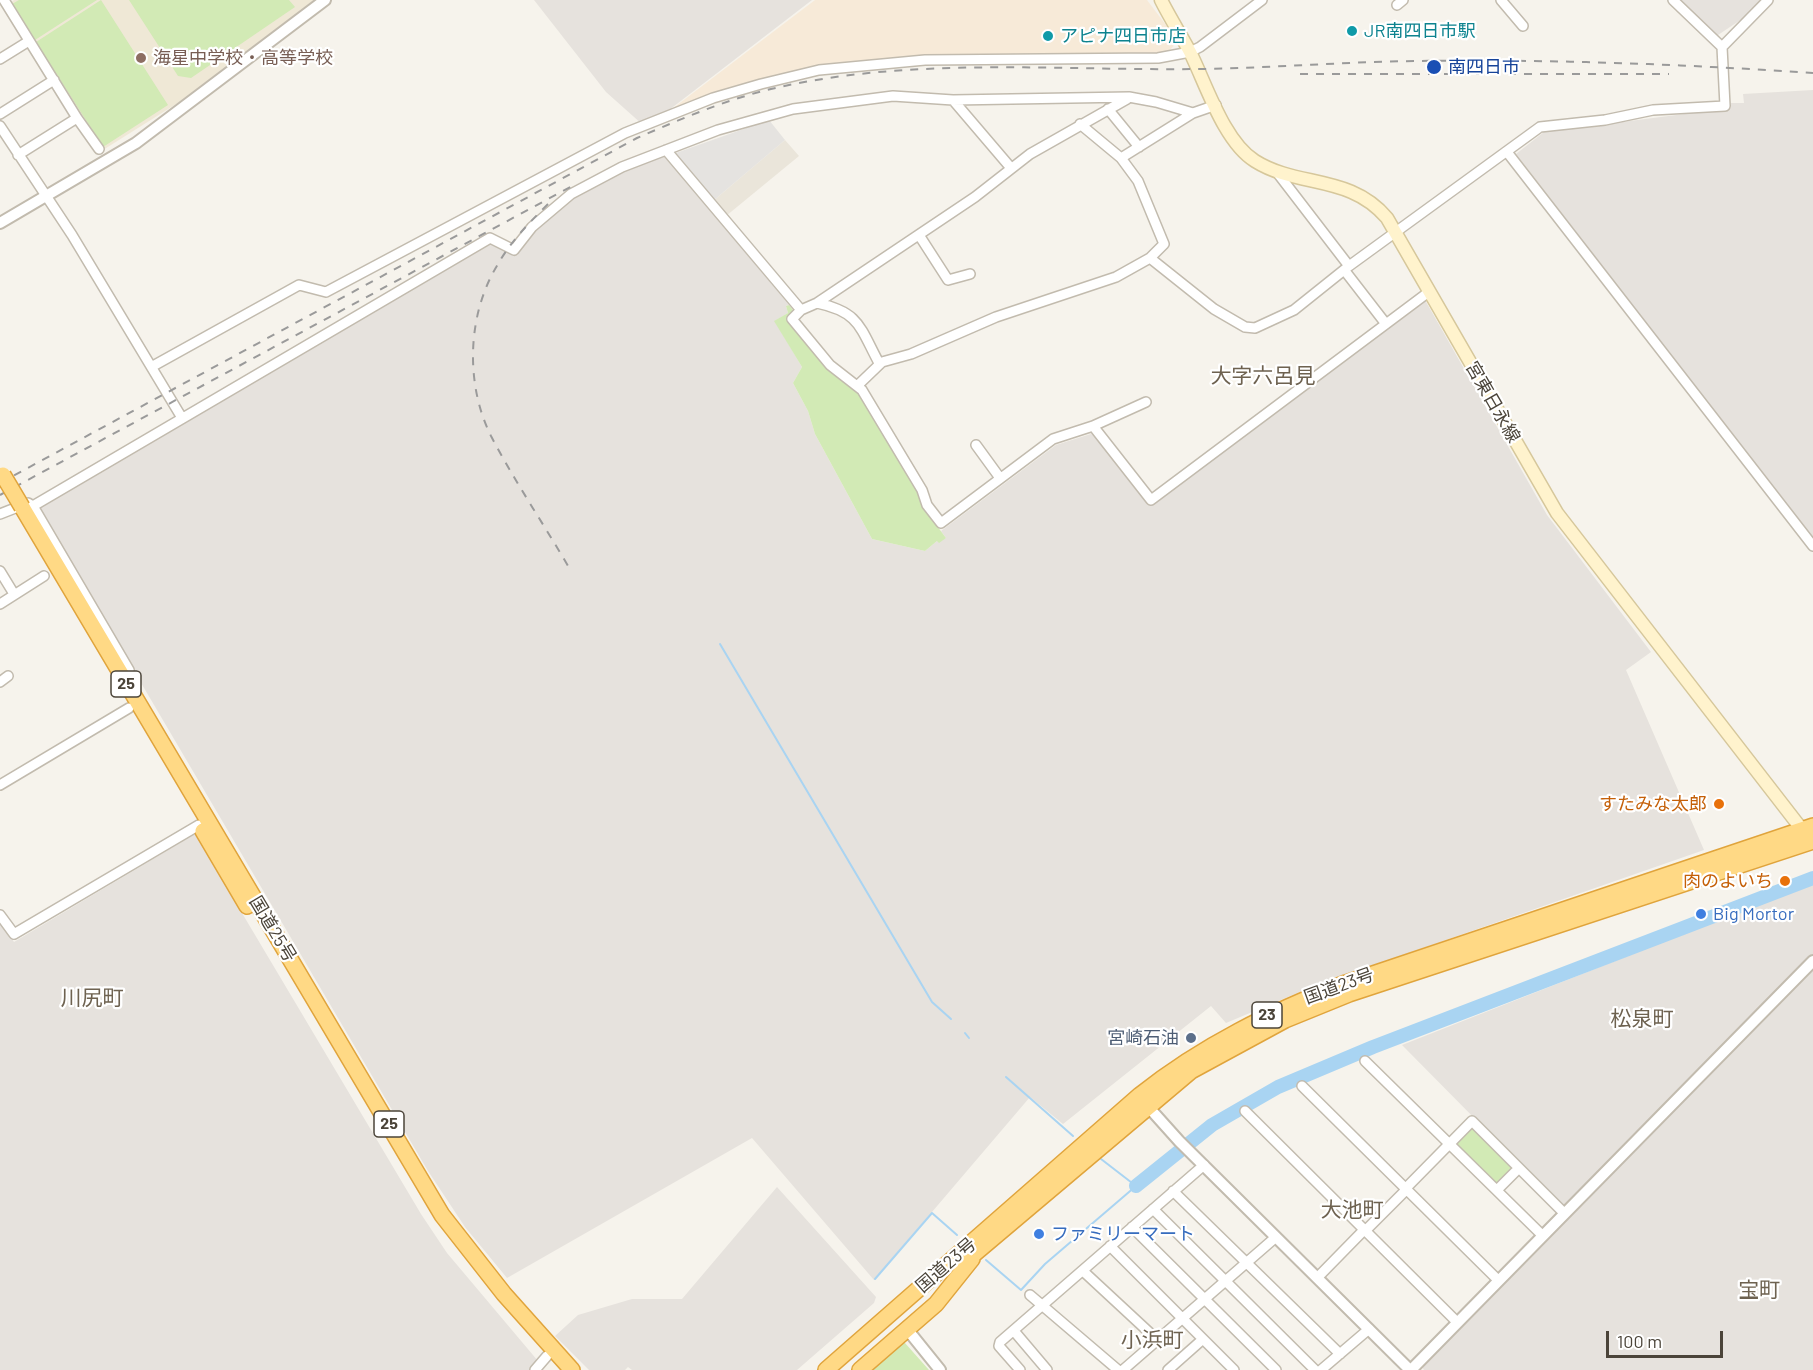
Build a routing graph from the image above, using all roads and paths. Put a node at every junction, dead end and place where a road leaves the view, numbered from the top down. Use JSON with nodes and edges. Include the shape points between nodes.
{"nodes":[{"id":1,"x":325,"y":0,"type":"edge"},
{"id":2,"x":1262,"y":0,"type":"edge"},
{"id":3,"x":1516,"y":0,"type":"edge"},
{"id":4,"x":1673,"y":0,"type":"edge"},
{"id":5,"x":1768,"y":0,"type":"edge"},
{"id":6,"x":1159,"y":1,"type":"edge"},
{"id":7,"x":3,"y":4,"type":"edge"},
{"id":8,"x":1504,"y":4,"type":"edge"},
{"id":9,"x":1523,"y":26,"type":"dead end"},
{"id":10,"x":29,"y":41,"type":"junction"},
{"id":11,"x":1722,"y":47,"type":"junction"},
{"id":12,"x":1190,"y":52,"type":"junction"},
{"id":13,"x":0,"y":59,"type":"edge"},
{"id":14,"x":54,"y":80,"type":"junction"},
{"id":15,"x":1129,"y":98,"type":"junction"},
{"id":16,"x":952,"y":100,"type":"junction"},
{"id":17,"x":1216,"y":105,"type":"junction"},
{"id":18,"x":1108,"y":109,"type":"junction"},
{"id":19,"x":1193,"y":113,"type":"junction"},
{"id":20,"x":0,"y":114,"type":"edge"},
{"id":21,"x":77,"y":118,"type":"junction"},
{"id":22,"x":1080,"y":124,"type":"junction"},
{"id":23,"x":0,"y":126,"type":"edge"},
{"id":24,"x":1139,"y":147,"type":"junction"},
{"id":25,"x":99,"y":150,"type":"dead end"},
{"id":26,"x":666,"y":150,"type":"junction"},
{"id":27,"x":1507,"y":152,"type":"junction"},
{"id":28,"x":18,"y":155,"type":"junction"},
{"id":29,"x":1121,"y":158,"type":"junction"},
{"id":30,"x":1011,"y":168,"type":"junction"},
{"id":31,"x":1276,"y":171,"type":"junction"},
{"id":32,"x":44,"y":196,"type":"junction"},
{"id":33,"x":0,"y":223,"type":"edge"},
{"id":34,"x":1396,"y":232,"type":"junction"},
{"id":35,"x":919,"y":234,"type":"junction"},
{"id":36,"x":1150,"y":258,"type":"junction"},
{"id":37,"x":1347,"y":269,"type":"junction"},
{"id":38,"x":970,"y":274,"type":"dead end"},
{"id":39,"x":1430,"y":291,"type":"junction"},
{"id":40,"x":817,"y":303,"type":"junction"},
{"id":41,"x":801,"y":310,"type":"junction"},
{"id":42,"x":1386,"y":324,"type":"junction"},
{"id":43,"x":879,"y":363,"type":"junction"},
{"id":44,"x":153,"y":366,"type":"junction"},
{"id":45,"x":857,"y":386,"type":"junction"},
{"id":46,"x":1146,"y":402,"type":"dead end"},
{"id":47,"x":182,"y":418,"type":"junction"},
{"id":48,"x":1093,"y":426,"type":"junction"},
{"id":49,"x":976,"y":445,"type":"dead end"},
{"id":50,"x":1,"y":477,"type":"edge"},
{"id":51,"x":1000,"y":478,"type":"junction"},
{"id":52,"x":17,"y":510,"type":"edge"},
{"id":53,"x":1813,"y":546,"type":"edge"},
{"id":54,"x":0,"y":571,"type":"edge"},
{"id":55,"x":44,"y":576,"type":"dead end"},
{"id":56,"x":14,"y":594,"type":"junction"},
{"id":57,"x":0,"y":604,"type":"edge"},
{"id":58,"x":129,"y":708,"type":"junction"},
{"id":59,"x":0,"y":785,"type":"edge"},
{"id":60,"x":199,"y":825,"type":"junction"},
{"id":61,"x":1811,"y":837,"type":"edge"},
{"id":62,"x":0,"y":915,"type":"edge"},
{"id":63,"x":1813,"y":961,"type":"edge"},
{"id":64,"x":1365,"y":1061,"type":"dead end"},
{"id":65,"x":1302,"y":1086,"type":"dead end"},
{"id":66,"x":1144,"y":1100,"type":"junction"},
{"id":67,"x":1245,"y":1111,"type":"dead end"},
{"id":68,"x":1449,"y":1144,"type":"junction"},
{"id":69,"x":1204,"y":1165,"type":"junction"},
{"id":70,"x":1519,"y":1168,"type":"junction"},
{"id":71,"x":1406,"y":1189,"type":"junction"},
{"id":72,"x":1497,"y":1190,"type":"junction"},
{"id":73,"x":1173,"y":1191,"type":"junction"},
{"id":74,"x":1153,"y":1209,"type":"junction"},
{"id":75,"x":1564,"y":1213,"type":"junction"},
{"id":76,"x":1132,"y":1227,"type":"junction"},
{"id":77,"x":1365,"y":1231,"type":"junction"},
{"id":78,"x":1542,"y":1235,"type":"junction"},
{"id":79,"x":1276,"y":1237,"type":"junction"},
{"id":80,"x":978,"y":1244,"type":"junction"},
{"id":81,"x":1110,"y":1246,"type":"junction"},
{"id":82,"x":1247,"y":1263,"type":"junction"},
{"id":83,"x":1083,"y":1271,"type":"junction"},
{"id":84,"x":1317,"y":1278,"type":"junction"},
{"id":85,"x":1498,"y":1280,"type":"junction"},
{"id":86,"x":1226,"y":1281,"type":"junction"},
{"id":87,"x":1030,"y":1295,"type":"dead end"},
{"id":88,"x":1205,"y":1299,"type":"junction"},
{"id":89,"x":1042,"y":1305,"type":"junction"},
{"id":90,"x":1182,"y":1319,"type":"junction"},
{"id":91,"x":1457,"y":1322,"type":"junction"},
{"id":92,"x":907,"y":1329,"type":"junction"},
{"id":93,"x":1369,"y":1329,"type":"junction"},
{"id":94,"x":1014,"y":1331,"type":"junction"},
{"id":95,"x":1203,"y":1340,"type":"junction"},
{"id":96,"x":1156,"y":1341,"type":"junction"},
{"id":97,"x":1340,"y":1354,"type":"junction"},
{"id":98,"x":547,"y":1356,"type":"junction"},
{"id":99,"x":535,"y":1370,"type":"edge"},
{"id":100,"x":560,"y":1370,"type":"edge"},
{"id":101,"x":572,"y":1370,"type":"edge"},
{"id":102,"x":813,"y":1370,"type":"edge"},
{"id":103,"x":826,"y":1370,"type":"edge"},
{"id":104,"x":842,"y":1370,"type":"edge"},
{"id":105,"x":860,"y":1370,"type":"edge"},
{"id":106,"x":940,"y":1370,"type":"edge"},
{"id":107,"x":1020,"y":1370,"type":"edge"},
{"id":108,"x":1047,"y":1370,"type":"edge"},
{"id":109,"x":1120,"y":1370,"type":"edge"},
{"id":110,"x":1168,"y":1370,"type":"edge"},
{"id":111,"x":1234,"y":1370,"type":"edge"},
{"id":112,"x":1276,"y":1370,"type":"edge"},
{"id":113,"x":1316,"y":1370,"type":"edge"},
{"id":114,"x":1321,"y":1370,"type":"edge"},
{"id":115,"x":1410,"y":1370,"type":"edge"}],
"edges":[{"from":1,"to":32,"type":"street","via":[[145,137]]},
{"from":2,"to":12,"type":"street"},
{"from":3,"to":8,"type":"street"},
{"from":4,"to":11,"type":"street"},
{"from":5,"to":11,"type":"street"},
{"from":6,"to":12,"type":"main road","name":"宮東日永線"},
{"from":7,"to":10,"type":"street"},
{"from":8,"to":9,"type":"street"},
{"from":10,"to":13,"type":"street"},
{"from":10,"to":14,"type":"street"},
{"from":11,"to":27,"type":"street","via":[[1725,106],[1653,110],[1540,127]]},
{"from":12,"to":17,"type":"main road","name":"宮東日永線"},
{"from":12,"to":44,"type":"street","via":[[1158,58],[869,64],[819,70],[742,90],[625,133],[326,292],[299,285]]},
{"from":14,"to":20,"type":"street"},
{"from":14,"to":21,"type":"street"},
{"from":15,"to":16,"type":"street"},
{"from":15,"to":18,"type":"street"},
{"from":15,"to":19,"type":"street"},
{"from":16,"to":26,"type":"street","via":[[893,96],[804,107],[747,121]]},
{"from":16,"to":30,"type":"street"},
{"from":17,"to":19,"type":"street"},
{"from":17,"to":31,"type":"main road","name":"宮東日永線","via":[[1243,151]]},
{"from":18,"to":22,"type":"street"},
{"from":18,"to":24,"type":"street"},
{"from":19,"to":24,"type":"street"},
{"from":21,"to":25,"type":"street"},
{"from":21,"to":28,"type":"street"},
{"from":22,"to":29,"type":"street"},
{"from":22,"to":30,"type":"street"},
{"from":23,"to":28,"type":"street"},
{"from":24,"to":29,"type":"street"},
{"from":26,"to":41,"type":"street"},
{"from":26,"to":47,"type":"street","via":[[639,158],[571,194],[526,233],[514,250],[490,238]]},
{"from":27,"to":34,"type":"street"},
{"from":27,"to":53,"type":"street"},
{"from":28,"to":32,"type":"street"},
{"from":29,"to":36,"type":"street","via":[[1138,182],[1164,244]]},
{"from":30,"to":35,"type":"street"},
{"from":31,"to":34,"type":"main road","name":"宮東日永線","via":[[1354,192],[1381,211]]},
{"from":31,"to":37,"type":"street"},
{"from":32,"to":33,"type":"street"},
{"from":32,"to":44,"type":"street"},
{"from":34,"to":37,"type":"street"},
{"from":34,"to":39,"type":"main road","name":"宮東日永線"},
{"from":35,"to":38,"type":"street","via":[[948,280]]},
{"from":35,"to":40,"type":"street"},
{"from":36,"to":37,"type":"street","via":[[1214,309],[1254,328],[1285,315]]},
{"from":36,"to":43,"type":"street","via":[[1116,277],[996,317],[911,354]]},
{"from":37,"to":42,"type":"street"},
{"from":39,"to":42,"type":"street"},
{"from":39,"to":61,"type":"main road","name":"宮東日永線","via":[[1557,513]]},
{"from":40,"to":41,"type":"street"},
{"from":40,"to":43,"type":"street","via":[[845,311],[853,318]]},
{"from":41,"to":45,"type":"street","via":[[792,318],[830,365]]},
{"from":42,"to":48,"type":"street","via":[[1152,500]]},
{"from":43,"to":45,"type":"street"},
{"from":44,"to":47,"type":"street"},
{"from":45,"to":51,"type":"street","via":[[941,523]]},
{"from":46,"to":48,"type":"street"},
{"from":47,"to":52,"type":"street"},
{"from":48,"to":51,"type":"street","via":[[1053,439]]},
{"from":49,"to":51,"type":"street"},
{"from":50,"to":52,"type":"highway","name":"国道25号","number":"25","bridge":true},
{"from":52,"to":58,"type":"highway","name":"国道25号","number":"25"},
{"from":52,"to":101,"type":"highway","name":"国道25号","number":"25","via":[[121,676],[442,1215],[504,1294]]},
{"from":54,"to":56,"type":"street"},
{"from":55,"to":56,"type":"street"},
{"from":56,"to":57,"type":"street"},
{"from":58,"to":59,"type":"street"},
{"from":58,"to":60,"type":"highway","name":"国道25号","number":"25"},
{"from":60,"to":62,"type":"street","via":[[14,934]]},
{"from":60,"to":98,"type":"highway","name":"国道25号","number":"25","via":[[429,1211],[468,1264]]},
{"from":61,"to":66,"type":"highway","name":"国道23号","number":"23","via":[[1346,983],[1278,1009],[1186,1060]]},
{"from":63,"to":75,"type":"street"},
{"from":64,"to":68,"type":"street"},
{"from":65,"to":71,"type":"street"},
{"from":66,"to":69,"type":"street"},
{"from":66,"to":80,"type":"highway","name":"国道23号","number":"23"},
{"from":67,"to":77,"type":"street"},
{"from":68,"to":70,"type":"street","via":[[1472,1121]]},
{"from":68,"to":71,"type":"street"},
{"from":68,"to":72,"type":"street"},
{"from":69,"to":73,"type":"street"},
{"from":69,"to":79,"type":"street"},
{"from":70,"to":72,"type":"street"},
{"from":70,"to":75,"type":"street"},
{"from":71,"to":77,"type":"street"},
{"from":71,"to":85,"type":"street"},
{"from":72,"to":78,"type":"street"},
{"from":73,"to":74,"type":"street"},
{"from":73,"to":82,"type":"street"},
{"from":74,"to":76,"type":"street"},
{"from":74,"to":86,"type":"street"},
{"from":75,"to":78,"type":"street"},
{"from":76,"to":81,"type":"street"},
{"from":76,"to":88,"type":"street"},
{"from":77,"to":84,"type":"street"},
{"from":77,"to":91,"type":"street"},
{"from":78,"to":85,"type":"street"},
{"from":79,"to":82,"type":"street"},
{"from":79,"to":84,"type":"street"},
{"from":80,"to":92,"type":"highway","via":[[936,1304]]},
{"from":80,"to":102,"type":"highway","via":[[887,1306]]},
{"from":80,"to":103,"type":"highway","name":"国道23号","number":"23"},
{"from":80,"to":104,"type":"highway","name":"国道23号","number":"23"},
{"from":81,"to":83,"type":"street"},
{"from":81,"to":90,"type":"street"},
{"from":82,"to":86,"type":"street"},
{"from":82,"to":97,"type":"street"},
{"from":83,"to":89,"type":"street"},
{"from":83,"to":96,"type":"street"},
{"from":84,"to":93,"type":"street"},
{"from":85,"to":91,"type":"street"},
{"from":86,"to":88,"type":"street"},
{"from":86,"to":113,"type":"street"},
{"from":87,"to":89,"type":"street"},
{"from":88,"to":90,"type":"street"},
{"from":88,"to":112,"type":"street"},
{"from":89,"to":94,"type":"street"},
{"from":89,"to":109,"type":"street"},
{"from":90,"to":95,"type":"street"},
{"from":90,"to":96,"type":"street"},
{"from":91,"to":115,"type":"street"},
{"from":92,"to":105,"type":"highway"},
{"from":92,"to":106,"type":"street"},
{"from":93,"to":97,"type":"street"},
{"from":93,"to":115,"type":"street"},
{"from":94,"to":107,"type":"street","via":[[999,1346]]},
{"from":94,"to":108,"type":"street"},
{"from":95,"to":110,"type":"street"},
{"from":95,"to":111,"type":"street"},
{"from":96,"to":109,"type":"street"},
{"from":97,"to":114,"type":"street"},
{"from":98,"to":99,"type":"street"},
{"from":98,"to":100,"type":"highway","name":"国道25号","number":"25"}]}
